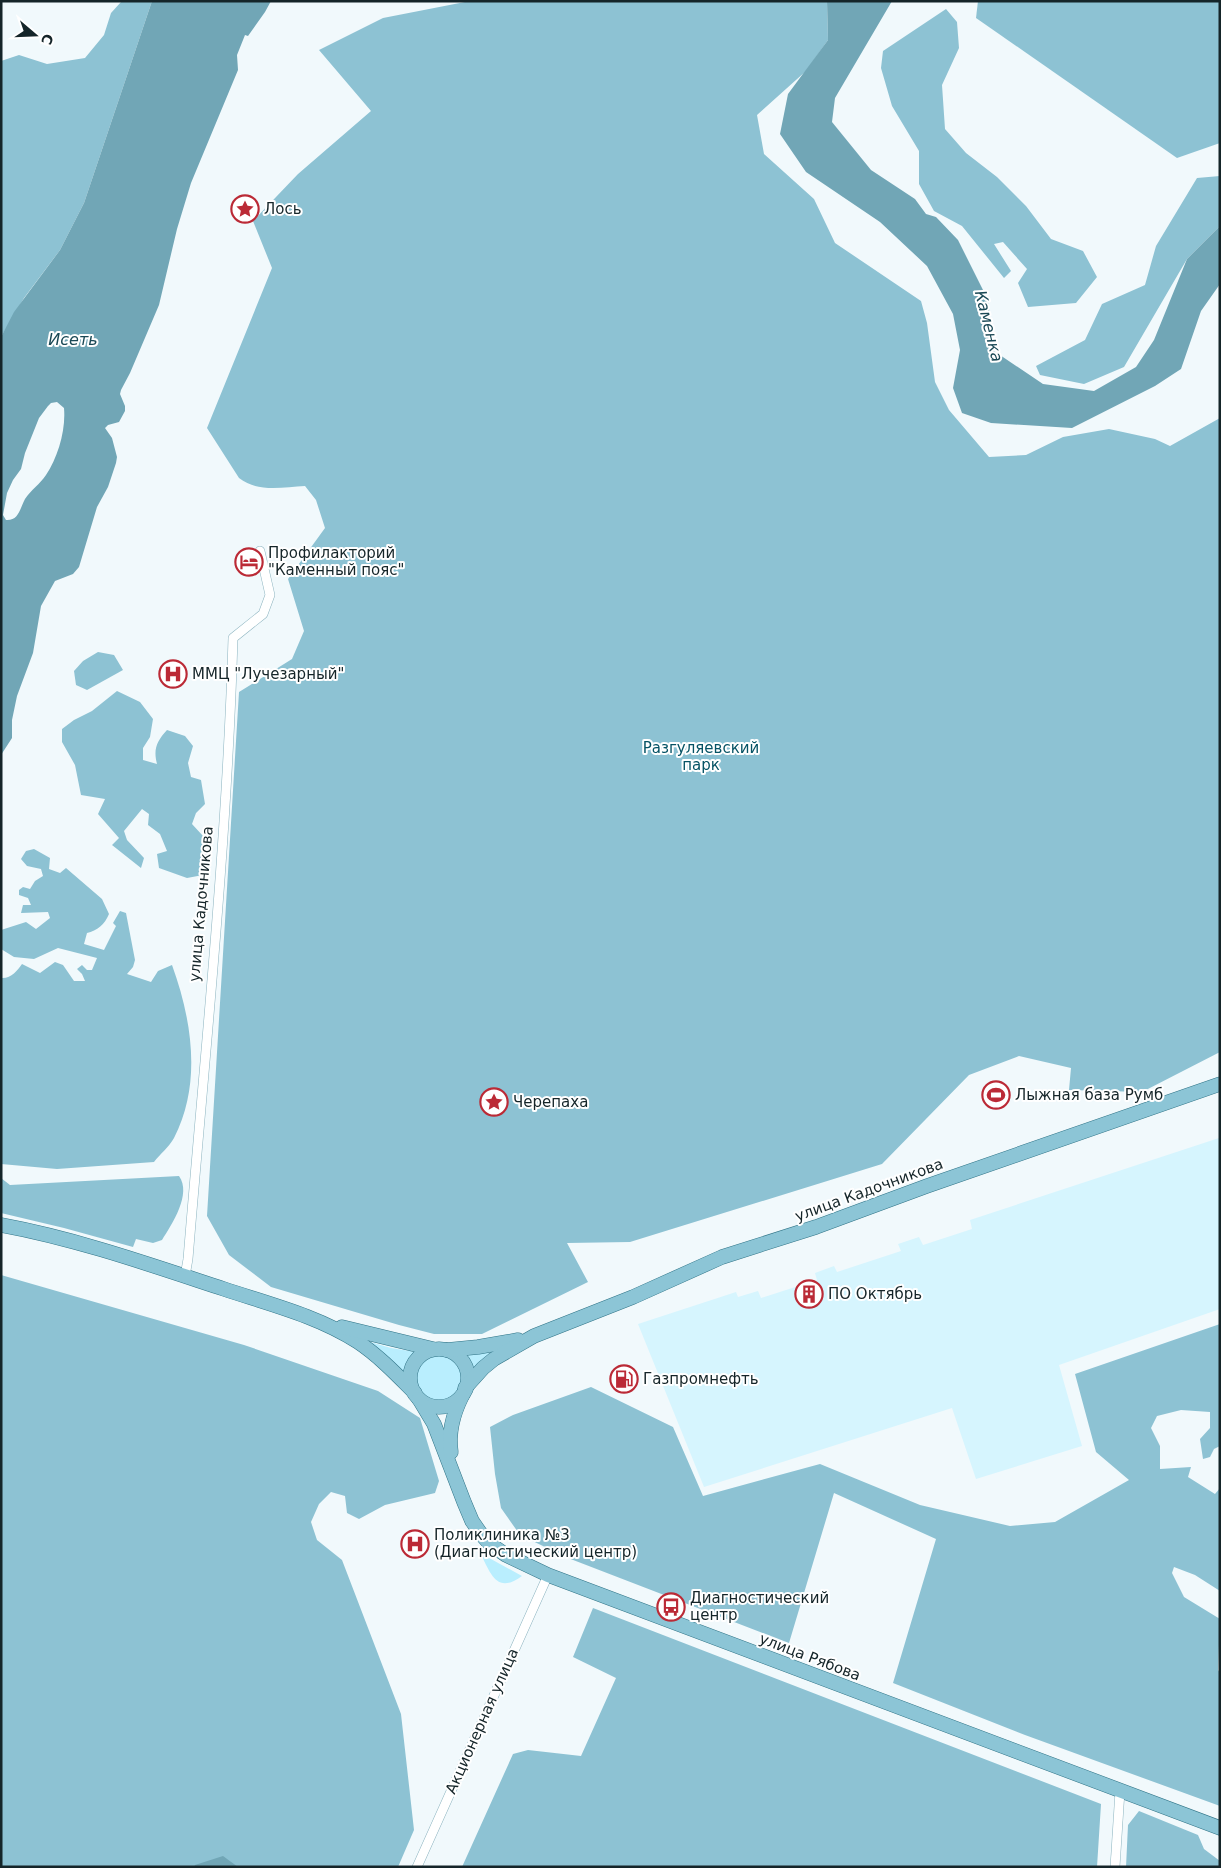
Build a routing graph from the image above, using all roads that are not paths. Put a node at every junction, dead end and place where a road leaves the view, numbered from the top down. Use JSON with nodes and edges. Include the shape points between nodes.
{"nodes":[{"id":1,"x":260,"y":551,"type":"dead end"},
{"id":2,"x":1220,"y":1084,"type":"edge"},
{"id":3,"x":1,"y":1225,"type":"edge"},
{"id":4,"x":185,"y":1276,"type":"junction"},
{"id":5,"x":315,"y":1319,"type":"junction"},
{"id":6,"x":534,"y":1336,"type":"junction"},
{"id":7,"x":440,"y":1350,"type":"junction"},
{"id":8,"x":464,"y":1392,"type":"junction"},
{"id":9,"x":417,"y":1396,"type":"junction"},
{"id":10,"x":452,"y":1468,"type":"junction"},
{"id":11,"x":548,"y":1575,"type":"junction"},
{"id":12,"x":1120,"y":1791,"type":"junction"},
{"id":13,"x":1220,"y":1828,"type":"edge"},
{"id":14,"x":417,"y":1867,"type":"edge"},
{"id":15,"x":1115,"y":1867,"type":"edge"}],
"edges":[{"from":1,"to":4,"type":"street","name":"улица Кадочникова","via":[[270,595],[263,614],[233,638],[223,834]]},
{"from":2,"to":6,"type":"main road","name":"улица Кадочникова","via":[[816,1227],[722,1257]]},
{"from":3,"to":4,"type":"main road","via":[[73,1242]]},
{"from":4,"to":5,"type":"main road"},
{"from":5,"to":7,"type":"main road"},
{"from":5,"to":9,"type":"main road","via":[[358,1342]]},
{"from":6,"to":7,"type":"main road","via":[[499,1344]]},
{"from":6,"to":8,"type":"main road","via":[[494,1359]]},
{"from":7,"to":8,"type":"main road","via":[[453,1352],[463,1362],[468,1375]]},
{"from":7,"to":9,"type":"main road","via":[[420,1355],[412,1366],[410,1380]]},
{"from":8,"to":9,"type":"main road","via":[[445,1406],[431,1405]]},
{"from":8,"to":10,"type":"main road","via":[[450,1431]]},
{"from":9,"to":10,"type":"main road","via":[[430,1415]]},
{"from":10,"to":11,"type":"main road","name":"улица Рябова","via":[[470,1516],[484,1538],[506,1555]]},
{"from":11,"to":12,"type":"main road","name":"улица Рябова"},
{"from":11,"to":14,"type":"street","name":"Акционерная улица"},
{"from":12,"to":13,"type":"main road","name":"улица Рябова"},
{"from":12,"to":15,"type":"street"}]}
